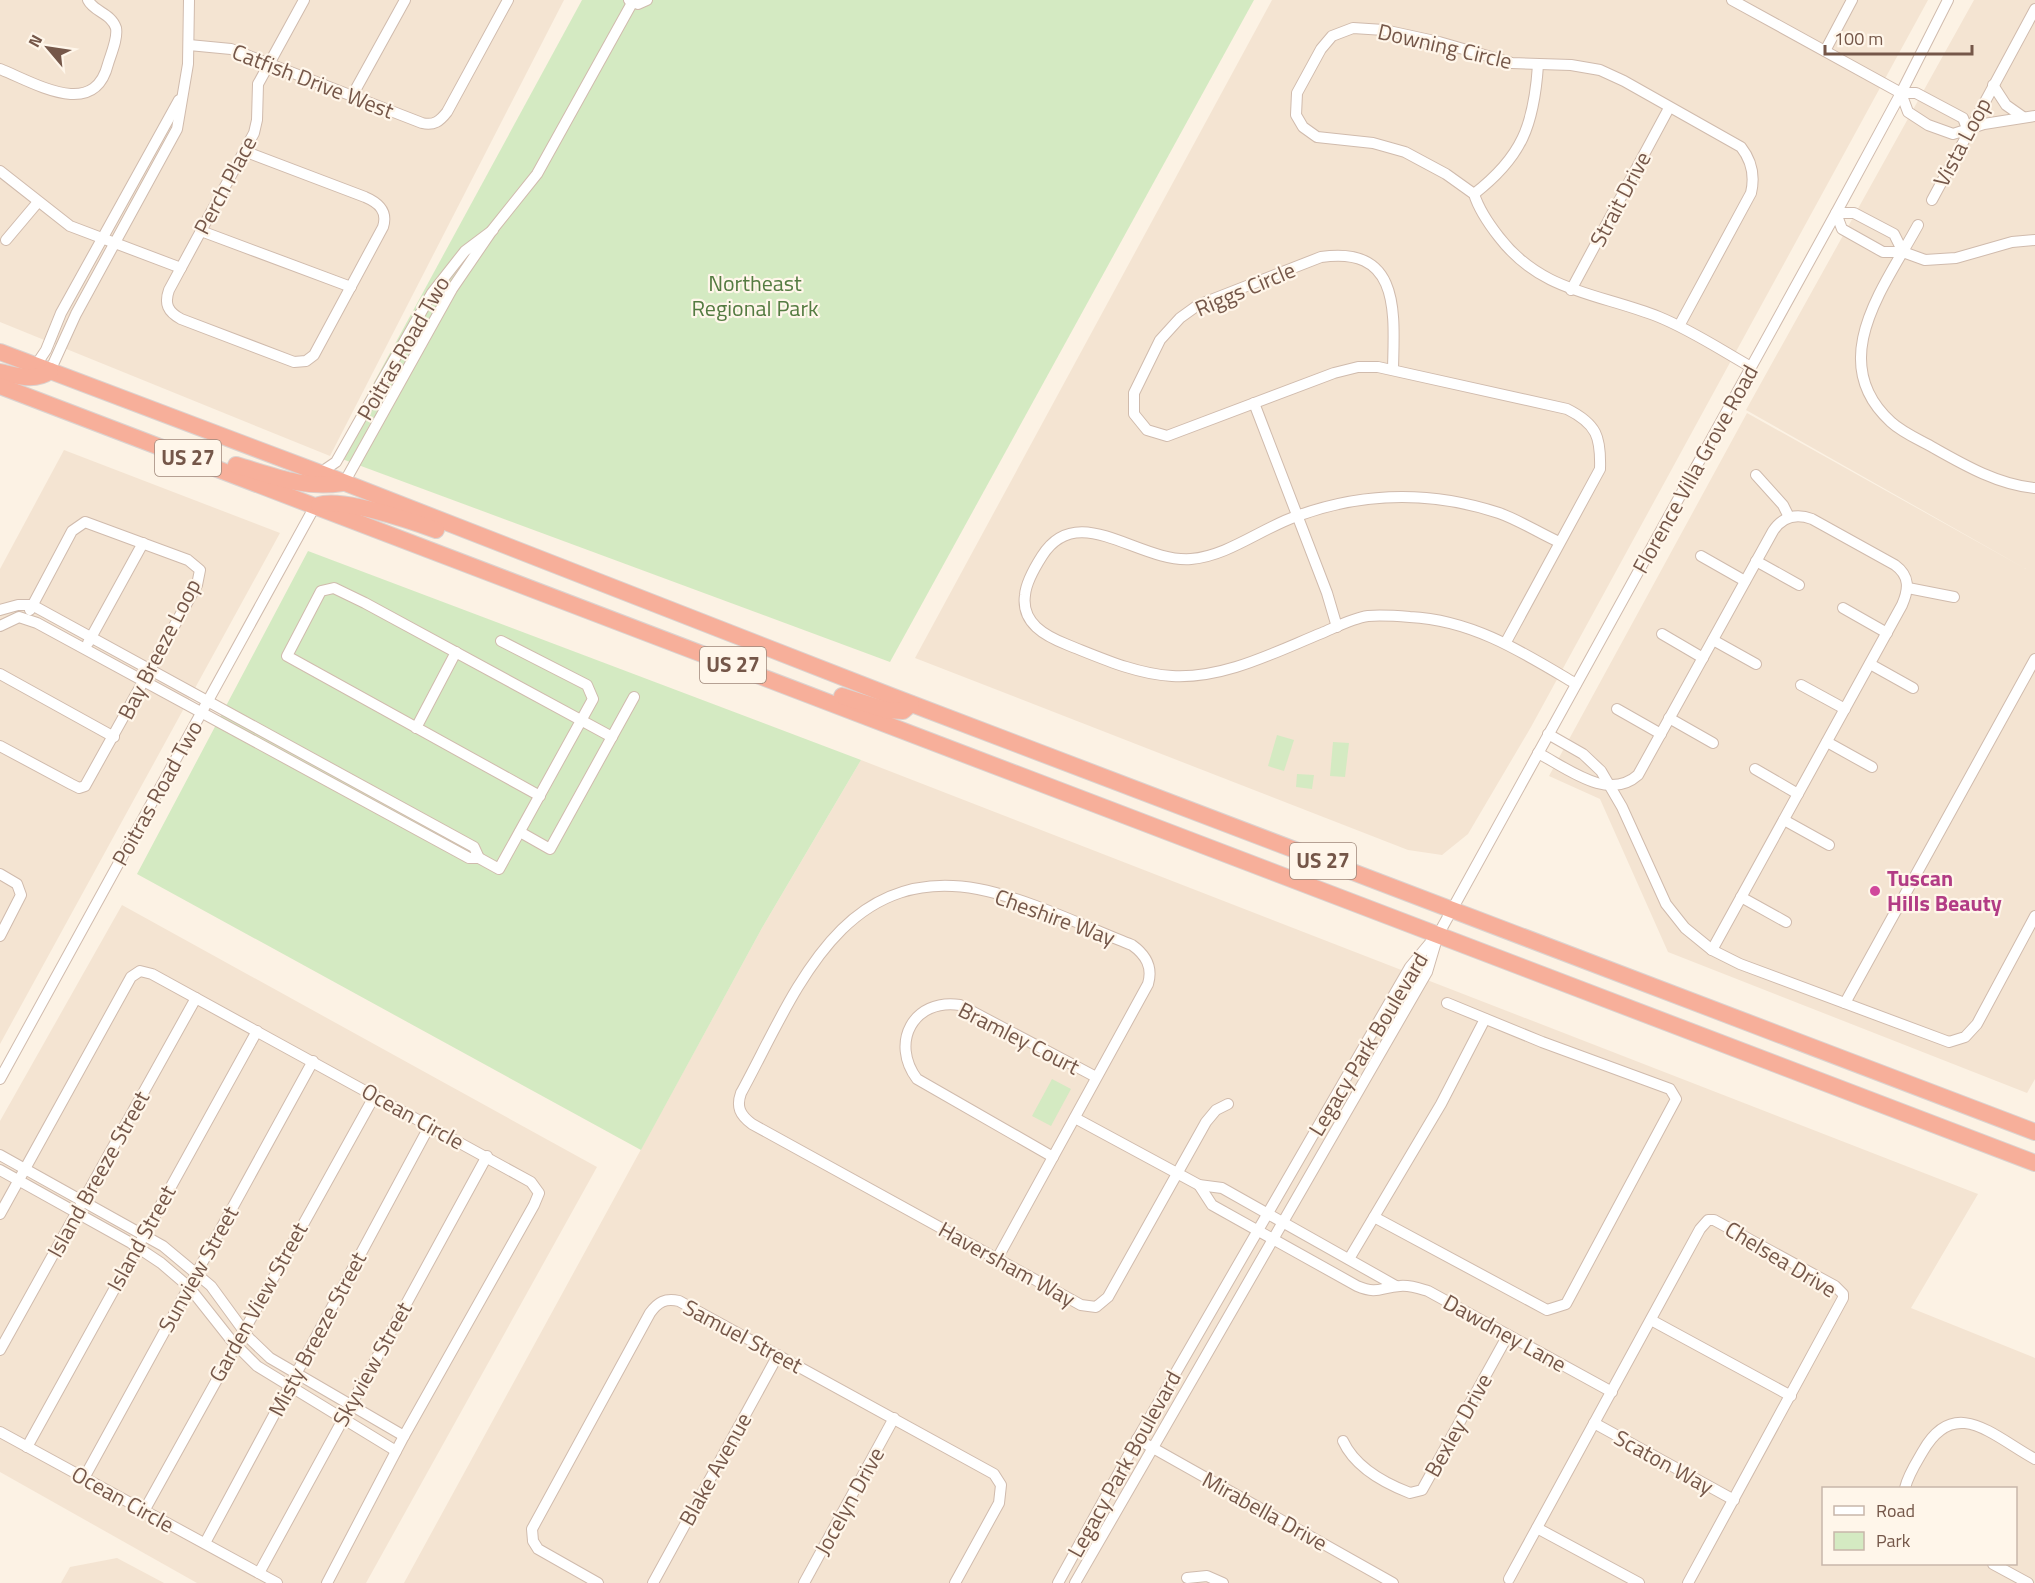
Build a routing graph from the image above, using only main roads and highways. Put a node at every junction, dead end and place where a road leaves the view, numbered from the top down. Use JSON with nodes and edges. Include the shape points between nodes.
{"nodes":[{"id":1,"x":0,"y":352,"type":"edge"},
{"id":2,"x":43,"y":368,"type":"junction"},
{"id":3,"x":0,"y":372,"type":"edge"},
{"id":4,"x":0,"y":386,"type":"edge"},
{"id":5,"x":112,"y":429,"type":"junction"},
{"id":6,"x":344,"y":483,"type":"junction"},
{"id":7,"x":315,"y":506,"type":"junction"},
{"id":8,"x":545,"y":561,"type":"junction"},
{"id":9,"x":724,"y":661,"type":"junction"},
{"id":10,"x":911,"y":704,"type":"junction"},
{"id":11,"x":2035,"y":1132,"type":"edge"},
{"id":12,"x":2031,"y":1158,"type":"edge"}],
"edges":[{"from":1,"to":2,"type":"highway","number":"US 27"},
{"from":2,"to":3,"type":"highway","via":[[41,377]]},
{"from":2,"to":6,"type":"highway","number":"US 27"},
{"from":4,"to":5,"type":"highway","number":"US 27"},
{"from":5,"to":6,"type":"highway","via":[[140,431],[292,483]]},
{"from":5,"to":7,"type":"highway","number":"US 27"},
{"from":6,"to":8,"type":"highway","number":"US 27"},
{"from":7,"to":8,"type":"highway","via":[[327,502],[349,505],[421,525],[521,562]]},
{"from":7,"to":9,"type":"highway","number":"US 27"},
{"from":8,"to":10,"type":"highway","number":"US 27"},
{"from":9,"to":10,"type":"highway","via":[[752,666],[886,710],[903,711]]},
{"from":9,"to":12,"type":"highway","number":"US 27"},
{"from":10,"to":11,"type":"highway","number":"US 27"}]}
